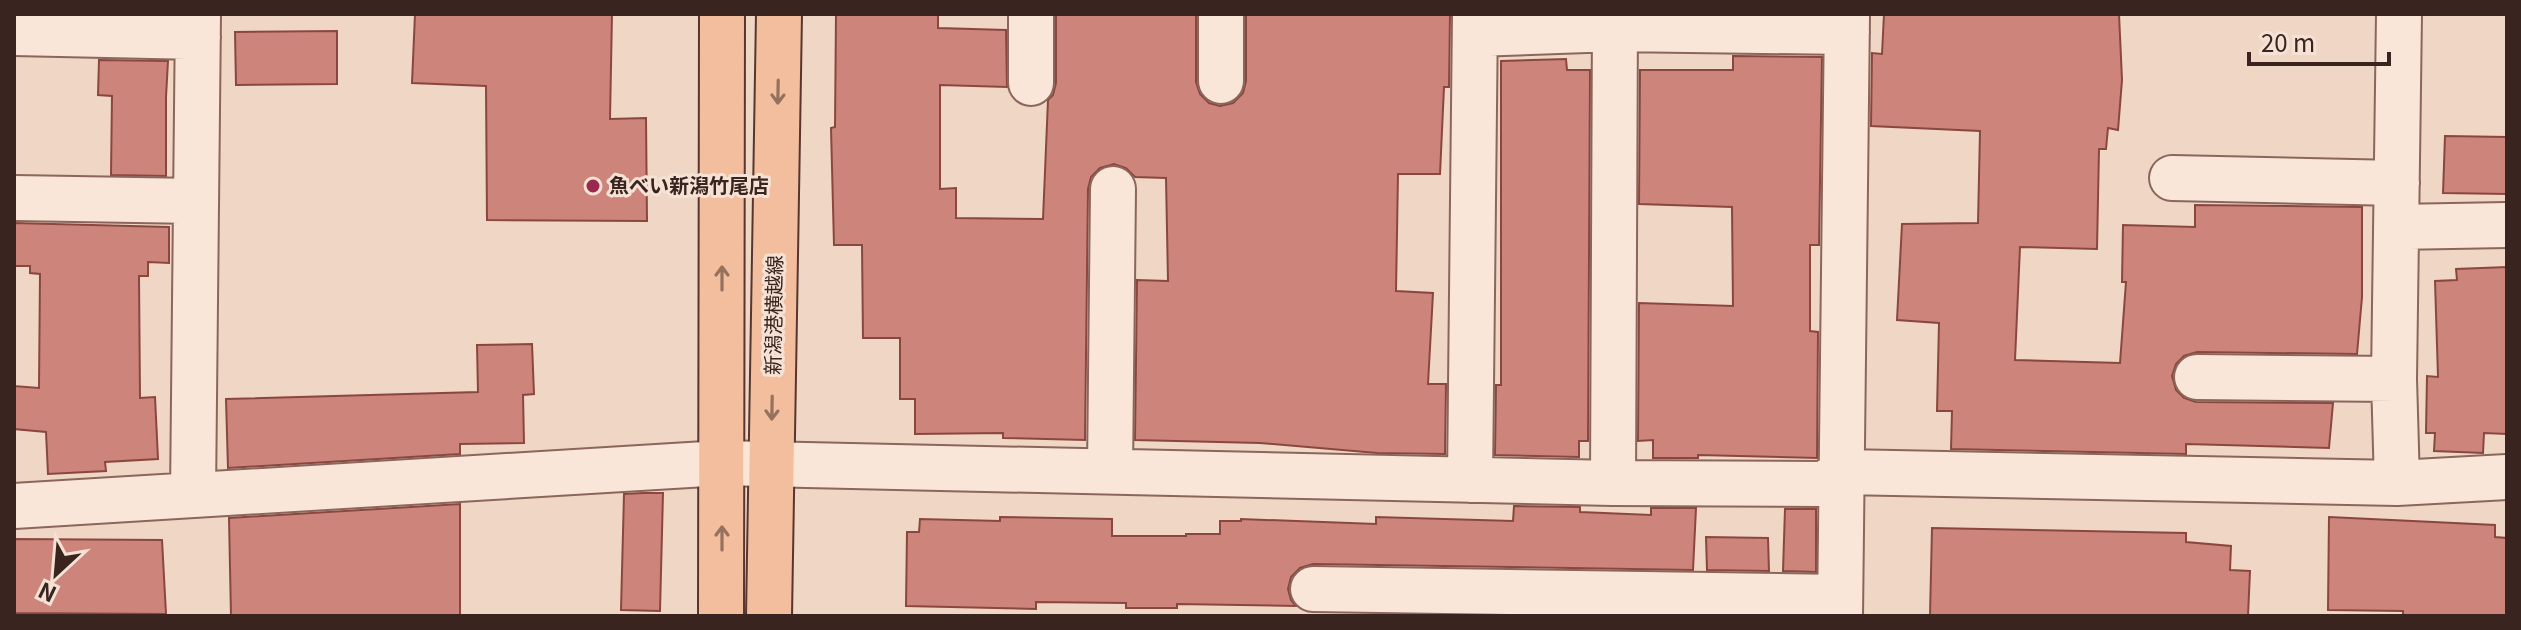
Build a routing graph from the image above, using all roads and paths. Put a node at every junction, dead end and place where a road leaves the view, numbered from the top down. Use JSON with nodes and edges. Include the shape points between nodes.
{"nodes":[{"id":1,"x":722,"y":14,"type":"edge"},
{"id":2,"x":779,"y":14,"type":"edge"},
{"id":3,"x":1031,"y":14,"type":"edge"},
{"id":4,"x":1221,"y":14,"type":"edge"},
{"id":5,"x":2399,"y":14,"type":"edge"},
{"id":6,"x":1615,"y":22,"type":"edge"},
{"id":7,"x":1847,"y":23,"type":"edge"},
{"id":8,"x":1475,"y":24,"type":"edge"},
{"id":9,"x":198,"y":26,"type":"edge"},
{"id":10,"x":14,"y":33,"type":"edge"},
{"id":11,"x":1221,"y":81,"type":"dead end"},
{"id":12,"x":1031,"y":83,"type":"dead end"},
{"id":13,"x":2172,"y":178,"type":"dead end"},
{"id":14,"x":2397,"y":183,"type":"junction"},
{"id":15,"x":1113,"y":189,"type":"dead end"},
{"id":16,"x":14,"y":198,"type":"edge"},
{"id":17,"x":196,"y":201,"type":"junction"},
{"id":18,"x":2507,"y":225,"type":"edge"},
{"id":19,"x":2396,"y":227,"type":"junction"},
{"id":20,"x":2197,"y":377,"type":"dead end"},
{"id":21,"x":2394,"y":379,"type":"junction"},
{"id":22,"x":771,"y":462,"type":"junction"},
{"id":23,"x":722,"y":463,"type":"junction"},
{"id":24,"x":1110,"y":471,"type":"junction"},
{"id":25,"x":1843,"y":472,"type":"junction"},
{"id":26,"x":2507,"y":477,"type":"edge"},
{"id":27,"x":1470,"y":480,"type":"junction"},
{"id":28,"x":1613,"y":483,"type":"junction"},
{"id":29,"x":2397,"y":483,"type":"junction"},
{"id":30,"x":193,"y":495,"type":"junction"},
{"id":31,"x":14,"y":506,"type":"edge"},
{"id":32,"x":1313,"y":589,"type":"dead end"},
{"id":33,"x":1840,"y":607,"type":"edge"},
{"id":34,"x":721,"y":616,"type":"edge"},
{"id":35,"x":769,"y":616,"type":"edge"}],
"edges":[{"from":23,"to":1,"type":"main road","one_way":true},
{"from":2,"to":22,"type":"main road","name":"新潟港横越線","one_way":true},
{"from":3,"to":12,"type":"street"},
{"from":4,"to":11,"type":"street"},
{"from":5,"to":14,"type":"street"},
{"from":6,"to":7,"type":"street"},
{"from":6,"to":8,"type":"street"},
{"from":6,"to":28,"type":"street"},
{"from":7,"to":25,"type":"street"},
{"from":8,"to":27,"type":"street"},
{"from":9,"to":10,"type":"street"},
{"from":9,"to":17,"type":"street"},
{"from":13,"to":14,"type":"street"},
{"from":14,"to":19,"type":"street"},
{"from":15,"to":24,"type":"street"},
{"from":16,"to":17,"type":"street"},
{"from":17,"to":30,"type":"street"},
{"from":18,"to":19,"type":"street"},
{"from":19,"to":21,"type":"street"},
{"from":20,"to":21,"type":"street"},
{"from":21,"to":29,"type":"street"},
{"from":22,"to":23,"type":"street"},
{"from":22,"to":24,"type":"street"},
{"from":22,"to":35,"type":"main road","name":"新潟港横越線"},
{"from":23,"to":30,"type":"street"},
{"from":34,"to":23,"type":"main road","one_way":true},
{"from":24,"to":27,"type":"street"},
{"from":25,"to":28,"type":"street","via":[[1823,484]]},
{"from":25,"to":29,"type":"street"},
{"from":25,"to":33,"type":"street"},
{"from":26,"to":29,"type":"street"},
{"from":27,"to":28,"type":"street"},
{"from":30,"to":31,"type":"street"},
{"from":32,"to":33,"type":"street"}]}
